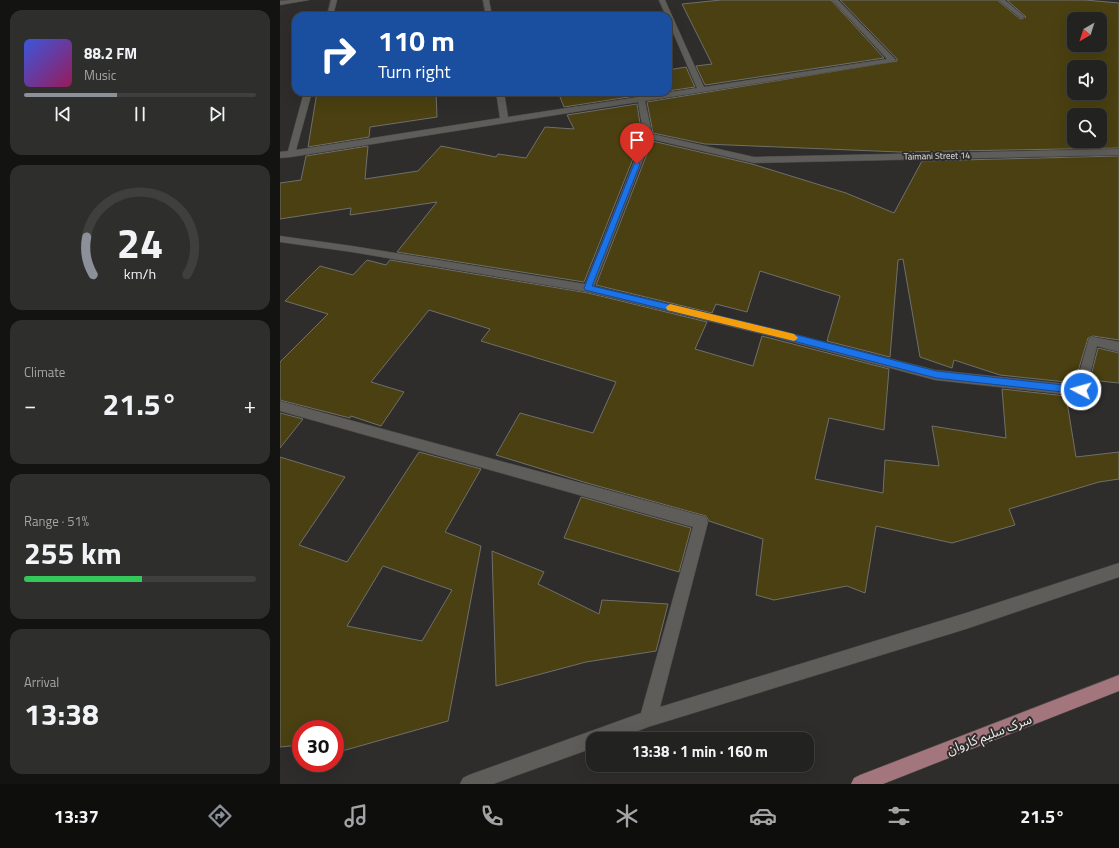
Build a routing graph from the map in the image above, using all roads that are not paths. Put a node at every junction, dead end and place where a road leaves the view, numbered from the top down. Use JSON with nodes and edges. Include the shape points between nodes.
{"nodes":[{"id":1,"x":306,"y":0,"type":"edge"},
{"id":2,"x":334,"y":0,"type":"edge"},
{"id":3,"x":486,"y":0,"type":"edge"},
{"id":4,"x":662,"y":0,"type":"edge"},
{"id":5,"x":835,"y":0,"type":"edge"},
{"id":6,"x":1001,"y":0,"type":"edge"},
{"id":7,"x":280,"y":3,"type":"edge"},
{"id":8,"x":331,"y":12,"type":"edge"},
{"id":9,"x":488,"y":12,"type":"edge"},
{"id":10,"x":667,"y":12,"type":"edge"},
{"id":11,"x":1022,"y":17,"type":"dead end"},
{"id":12,"x":672,"y":22,"type":"edge"},
{"id":13,"x":702,"y":90,"type":"junction"},
{"id":14,"x":672,"y":94,"type":"edge"},
{"id":15,"x":307,"y":96,"type":"edge"},
{"id":16,"x":501,"y":96,"type":"edge"},
{"id":17,"x":662,"y":96,"type":"edge"},
{"id":18,"x":642,"y":99,"type":"junction"},
{"id":19,"x":504,"y":120,"type":"junction"},
{"id":20,"x":648,"y":136,"type":"junction"},
{"id":21,"x":1119,"y":152,"type":"edge"},
{"id":22,"x":291,"y":154,"type":"junction"},
{"id":23,"x":280,"y":155,"type":"edge"},
{"id":24,"x":280,"y":239,"type":"edge"},
{"id":25,"x":588,"y":288,"type":"junction"},
{"id":26,"x":1119,"y":347,"type":"edge"},
{"id":27,"x":280,"y":406,"type":"edge"},
{"id":28,"x":1119,"y":570,"type":"edge"},
{"id":29,"x":1119,"y":683,"type":"edge"},
{"id":30,"x":648,"y":719,"type":"junction"},
{"id":31,"x":612,"y":732,"type":"edge"},
{"id":32,"x":586,"y":742,"type":"edge"},
{"id":33,"x":469,"y":784,"type":"edge"},
{"id":34,"x":860,"y":784,"type":"edge"}],
"edges":[{"from":1,"to":7,"type":"street"},
{"from":2,"to":8,"type":"street"},
{"from":3,"to":9,"type":"street"},
{"from":4,"to":10,"type":"street"},
{"from":5,"to":13,"type":"street","via":[[892,60]]},
{"from":6,"to":11,"type":"street"},
{"from":12,"to":13,"type":"street"},
{"from":13,"to":14,"type":"street"},
{"from":15,"to":22,"type":"street"},
{"from":16,"to":19,"type":"street"},
{"from":17,"to":18,"type":"street"},
{"from":18,"to":19,"type":"street"},
{"from":18,"to":20,"type":"street"},
{"from":19,"to":22,"type":"street"},
{"from":20,"to":21,"type":"street","name":"Taimani Street 14","via":[[754,160]]},
{"from":20,"to":25,"type":"street"},
{"from":22,"to":23,"type":"street"},
{"from":24,"to":25,"type":"street"},
{"from":25,"to":26,"type":"street","via":[[936,375],[1081,390],[1093,341]]},
{"from":27,"to":30,"type":"street","via":[[701,522]]},
{"from":28,"to":30,"type":"street","via":[[966,621]]},
{"from":29,"to":34,"type":"main road","name":"سرک سلیم کاروان"},
{"from":30,"to":31,"type":"street"},
{"from":32,"to":33,"type":"street"}]}
